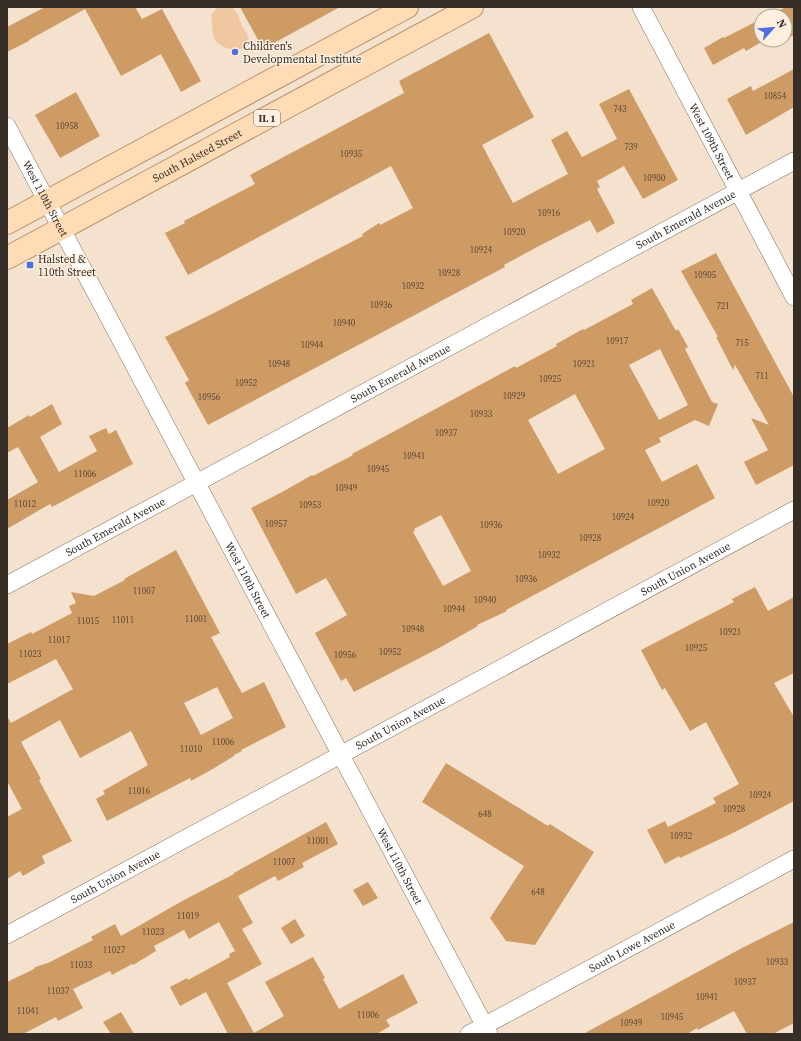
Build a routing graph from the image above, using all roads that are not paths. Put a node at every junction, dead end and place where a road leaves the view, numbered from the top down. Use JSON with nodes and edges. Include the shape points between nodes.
{"nodes":[{"id":1,"x":407,"y":7,"type":"edge"},
{"id":2,"x":472,"y":7,"type":"edge"},
{"id":3,"x":641,"y":7,"type":"edge"},
{"id":4,"x":7,"y":126,"type":"edge"},
{"id":5,"x":794,"y":161,"type":"edge"},
{"id":6,"x":738,"y":191,"type":"junction"},
{"id":7,"x":48,"y":201,"type":"junction"},
{"id":8,"x":7,"y":223,"type":"edge"},
{"id":9,"x":62,"y":229,"type":"junction"},
{"id":10,"x":7,"y":258,"type":"edge"},
{"id":11,"x":794,"y":297,"type":"edge"},
{"id":12,"x":197,"y":483,"type":"junction"},
{"id":13,"x":794,"y":510,"type":"edge"},
{"id":14,"x":7,"y":585,"type":"edge"},
{"id":15,"x":341,"y":755,"type":"junction"},
{"id":16,"x":794,"y":859,"type":"edge"},
{"id":17,"x":7,"y":935,"type":"edge"},
{"id":18,"x":487,"y":1030,"type":"edge"},
{"id":19,"x":469,"y":1034,"type":"edge"}],
"edges":[{"from":1,"to":7,"type":"main road"},
{"from":2,"to":9,"type":"main road","name":"South Halsted Street","number":"IL 1"},
{"from":3,"to":6,"type":"street","name":"West 109th Street"},
{"from":4,"to":7,"type":"street","name":"West 110th Street"},
{"from":5,"to":6,"type":"street","name":"South Emerald Avenue"},
{"from":6,"to":11,"type":"street","name":"West 109th Street"},
{"from":6,"to":12,"type":"street","name":"South Emerald Avenue"},
{"from":7,"to":8,"type":"main road"},
{"from":7,"to":9,"type":"street","name":"West 110th Street"},
{"from":9,"to":10,"type":"main road","name":"South Halsted Street","number":"IL 1"},
{"from":9,"to":12,"type":"street","name":"West 110th Street"},
{"from":12,"to":14,"type":"street","name":"South Emerald Avenue"},
{"from":12,"to":15,"type":"street","name":"West 110th Street"},
{"from":13,"to":15,"type":"street","name":"South Union Avenue"},
{"from":15,"to":17,"type":"street","name":"South Union Avenue"},
{"from":15,"to":18,"type":"street","name":"West 110th Street"},
{"from":16,"to":18,"type":"street","name":"South Lowe Avenue"},
{"from":18,"to":19,"type":"street","name":"South Lowe Avenue"}]}
